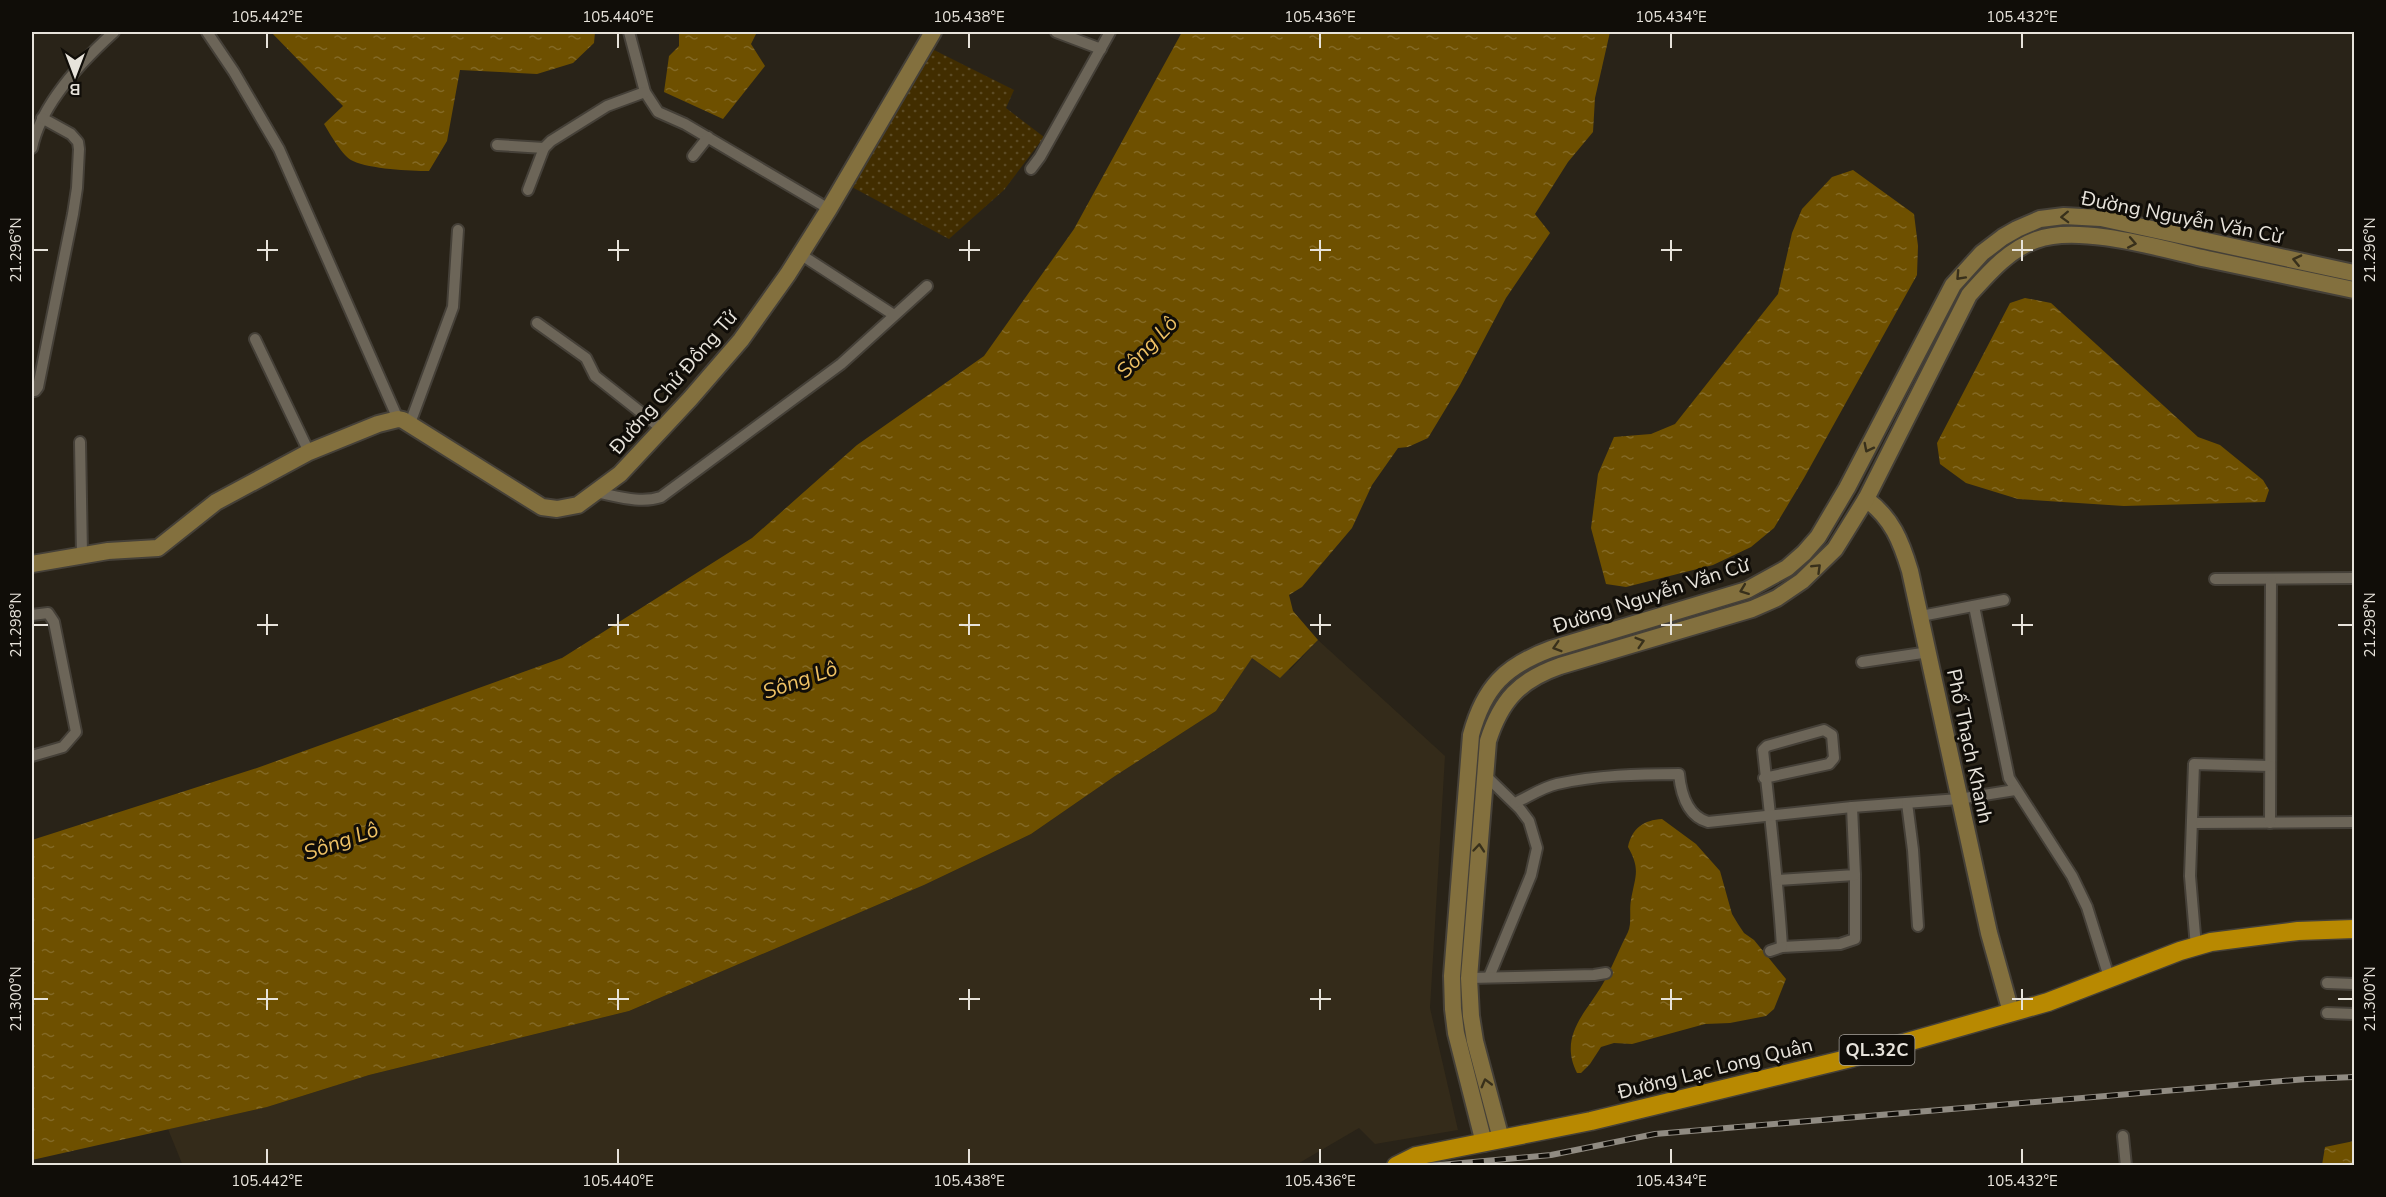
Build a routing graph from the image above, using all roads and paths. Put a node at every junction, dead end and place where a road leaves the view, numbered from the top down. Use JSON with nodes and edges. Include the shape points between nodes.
{"nodes":[{"id":1,"x":114,"y":32,"type":"edge"},
{"id":2,"x":207,"y":32,"type":"edge"},
{"id":3,"x":629,"y":32,"type":"edge"},
{"id":4,"x":933,"y":32,"type":"edge"},
{"id":5,"x":1056,"y":32,"type":"edge"},
{"id":6,"x":1110,"y":32,"type":"edge"},
{"id":7,"x":1101,"y":49,"type":"junction"},
{"id":8,"x":645,"y":92,"type":"junction"},
{"id":9,"x":42,"y":118,"type":"junction"},
{"id":10,"x":708,"y":137,"type":"junction"},
{"id":11,"x":496,"y":145,"type":"dead end"},
{"id":12,"x":32,"y":148,"type":"edge"},
{"id":13,"x":544,"y":148,"type":"junction"},
{"id":14,"x":693,"y":156,"type":"dead end"},
{"id":15,"x":1031,"y":169,"type":"dead end"},
{"id":16,"x":528,"y":190,"type":"dead end"},
{"id":17,"x":829,"y":209,"type":"junction"},
{"id":18,"x":458,"y":230,"type":"dead end"},
{"id":19,"x":800,"y":254,"type":"junction"},
{"id":20,"x":2355,"y":273,"type":"edge"},
{"id":21,"x":927,"y":286,"type":"dead end"},
{"id":22,"x":2355,"y":290,"type":"edge"},
{"id":23,"x":894,"y":315,"type":"junction"},
{"id":24,"x":537,"y":323,"type":"dead end"},
{"id":25,"x":255,"y":339,"type":"dead end"},
{"id":26,"x":32,"y":391,"type":"edge"},
{"id":27,"x":404,"y":423,"type":"junction"},
{"id":28,"x":662,"y":429,"type":"junction"},
{"id":29,"x":80,"y":442,"type":"dead end"},
{"id":30,"x":309,"y":452,"type":"junction"},
{"id":31,"x":595,"y":492,"type":"junction"},
{"id":32,"x":1866,"y":499,"type":"junction"},
{"id":33,"x":82,"y":555,"type":"junction"},
{"id":34,"x":32,"y":564,"type":"edge"},
{"id":35,"x":2355,"y":578,"type":"edge"},
{"id":36,"x":2215,"y":579,"type":"dead end"},
{"id":37,"x":2271,"y":579,"type":"junction"},
{"id":38,"x":2004,"y":600,"type":"dead end"},
{"id":39,"x":1974,"y":606,"type":"junction"},
{"id":40,"x":32,"y":615,"type":"edge"},
{"id":41,"x":1921,"y":616,"type":"junction"},
{"id":42,"x":1929,"y":652,"type":"junction"},
{"id":43,"x":1862,"y":662,"type":"dead end"},
{"id":44,"x":32,"y":756,"type":"edge"},
{"id":45,"x":2270,"y":766,"type":"junction"},
{"id":46,"x":1485,"y":775,"type":"junction"},
{"id":47,"x":1764,"y":778,"type":"junction"},
{"id":48,"x":2015,"y":790,"type":"junction"},
{"id":49,"x":1959,"y":799,"type":"junction"},
{"id":50,"x":1515,"y":803,"type":"junction"},
{"id":51,"x":1907,"y":803,"type":"junction"},
{"id":52,"x":1852,"y":807,"type":"junction"},
{"id":53,"x":1769,"y":815,"type":"junction"},
{"id":54,"x":2270,"y":822,"type":"junction"},
{"id":55,"x":2355,"y":822,"type":"edge"},
{"id":56,"x":2192,"y":823,"type":"junction"},
{"id":57,"x":1855,"y":875,"type":"junction"},
{"id":58,"x":1778,"y":880,"type":"junction"},
{"id":59,"x":1467,"y":883,"type":"junction"},
{"id":60,"x":1918,"y":926,"type":"dead end"},
{"id":61,"x":2355,"y":928,"type":"edge"},
{"id":62,"x":2196,"y":946,"type":"junction"},
{"id":63,"x":1782,"y":947,"type":"junction"},
{"id":64,"x":1770,"y":951,"type":"dead end"},
{"id":65,"x":1606,"y":973,"type":"dead end"},
{"id":66,"x":1489,"y":977,"type":"junction"},
{"id":67,"x":2109,"y":977,"type":"junction"},
{"id":68,"x":1469,"y":978,"type":"junction"},
{"id":69,"x":2327,"y":983,"type":"dead end"},
{"id":70,"x":2355,"y":984,"type":"edge"},
{"id":71,"x":2011,"y":1012,"type":"junction"},
{"id":72,"x":2327,"y":1013,"type":"dead end"},
{"id":73,"x":2355,"y":1014,"type":"edge"},
{"id":74,"x":2123,"y":1136,"type":"dead end"},
{"id":75,"x":1493,"y":1141,"type":"junction"},
{"id":76,"x":1396,"y":1166,"type":"edge"},
{"id":77,"x":2126,"y":1166,"type":"edge"}],
"edges":[{"from":1,"to":9,"type":"street","via":[[80,64]]},
{"from":2,"to":27,"type":"street","via":[[279,149]]},
{"from":3,"to":8,"type":"street"},
{"from":4,"to":17,"type":"main road","name":"Đường Chử Đồng Tử"},
{"from":5,"to":7,"type":"street"},
{"from":6,"to":7,"type":"street"},
{"from":7,"to":15,"type":"street"},
{"from":8,"to":10,"type":"street","via":[[658,112]]},
{"from":8,"to":13,"type":"street","via":[[608,106]]},
{"from":9,"to":12,"type":"street"},
{"from":9,"to":26,"type":"street","via":[[71,134],[79,149],[77,188],[56,301],[38,387]]},
{"from":10,"to":14,"type":"street"},
{"from":10,"to":17,"type":"street"},
{"from":11,"to":13,"type":"street"},
{"from":13,"to":16,"type":"street"},
{"from":17,"to":19,"type":"main road","name":"Đường Chử Đồng Tử"},
{"from":18,"to":27,"type":"street","via":[[453,307]]},
{"from":19,"to":23,"type":"street"},
{"from":19,"to":28,"type":"main road","name":"Đường Chử Đồng Tử","via":[[741,340]]},
{"from":20,"to":59,"type":"main road","name":"Đường Nguyễn Văn Cừ","one_way":true,"via":[[2101,218],[2040,219],[2003,237],[1982,253],[1953,285],[1847,488],[1818,537],[1787,568],[1748,590],[1525,659],[1495,683],[1476,715],[1471,735]]},
{"from":21,"to":23,"type":"street"},
{"from":32,"to":22,"type":"main road","name":"Đường Nguyễn Văn Cừ","one_way":true,"via":[[1970,295],[1994,268],[2036,240],[2057,236],[2102,237]]},
{"from":23,"to":31,"type":"street","via":[[841,364],[661,497],[629,499]]},
{"from":24,"to":28,"type":"street","via":[[586,358],[595,376]]},
{"from":25,"to":30,"type":"street"},
{"from":27,"to":30,"type":"main road","via":[[378,424]]},
{"from":27,"to":31,"type":"main road","name":"Đường Chử Đồng Tử","via":[[542,507],[569,507]]},
{"from":28,"to":31,"type":"main road","name":"Đường Chử Đồng Tử","via":[[620,474]]},
{"from":29,"to":33,"type":"street"},
{"from":30,"to":33,"type":"main road","via":[[216,502],[158,548]]},
{"from":32,"to":41,"type":"main road","name":"Phố Thạch Khanh","via":[[1885,515],[1898,534]]},
{"from":46,"to":32,"type":"main road","name":"Đường Nguyễn Văn Cừ","one_way":true,"via":[[1488,741],[1499,712],[1537,674],[1777,598],[1802,582],[1835,549]]},
{"from":33,"to":34,"type":"main road"},
{"from":35,"to":37,"type":"street"},
{"from":36,"to":37,"type":"street"},
{"from":37,"to":45,"type":"street"},
{"from":38,"to":39,"type":"street"},
{"from":39,"to":41,"type":"street"},
{"from":39,"to":48,"type":"street","via":[[2002,746]]},
{"from":40,"to":44,"type":"street","via":[[48,613],[54,622],[76,732],[63,747]]},
{"from":41,"to":42,"type":"main road","name":"Phố Thạch Khanh"},
{"from":42,"to":43,"type":"street"},
{"from":42,"to":49,"type":"main road","name":"Phố Thạch Khanh"},
{"from":45,"to":54,"type":"street"},
{"from":45,"to":56,"type":"street","via":[[2194,764]]},
{"from":46,"to":50,"type":"street"},
{"from":59,"to":46,"type":"main road","name":"Đường Nguyễn Văn Cừ","one_way":true},
{"from":47,"to":47,"type":"street","via":[[1829,764],[1834,758],[1832,735],[1824,730],[1767,746],[1763,750]]},
{"from":47,"to":53,"type":"street"},
{"from":48,"to":49,"type":"street"},
{"from":48,"to":67,"type":"street","via":[[2072,876],[2087,907]]},
{"from":49,"to":51,"type":"street"},
{"from":49,"to":71,"type":"main road","name":"Phố Thạch Khanh"},
{"from":50,"to":53,"type":"street","via":[[1555,784],[1679,774],[1688,808],[1701,820]]},
{"from":50,"to":66,"type":"street","via":[[1529,821],[1537,848],[1531,875]]},
{"from":51,"to":52,"type":"street"},
{"from":51,"to":60,"type":"street"},
{"from":52,"to":53,"type":"street"},
{"from":52,"to":57,"type":"street"},
{"from":53,"to":58,"type":"street"},
{"from":54,"to":55,"type":"street"},
{"from":54,"to":56,"type":"street"},
{"from":56,"to":62,"type":"street","via":[[2190,876]]},
{"from":57,"to":58,"type":"street"},
{"from":57,"to":63,"type":"street","via":[[1855,939],[1840,944]]},
{"from":58,"to":63,"type":"street"},
{"from":59,"to":68,"type":"main road","name":"Đường Nguyễn Văn Cừ"},
{"from":59,"to":75,"type":"main road","name":"Đường Nguyễn Văn Cừ","via":[[1452,976],[1453,1009],[1456,1033]]},
{"from":61,"to":62,"type":"highway","name":"Đường Lạc Long Quân","number":"QL.32C","via":[[2244,937]]},
{"from":62,"to":67,"type":"highway","name":"Đường Lạc Long Quân","number":"QL.32C"},
{"from":63,"to":64,"type":"street"},
{"from":65,"to":66,"type":"street"},
{"from":66,"to":68,"type":"street"},
{"from":67,"to":71,"type":"highway","name":"Đường Lạc Long Quân","number":"QL.32C","via":[[2074,993]]},
{"from":75,"to":68,"type":"main road","name":"Đường Nguyễn Văn Cừ","one_way":true,"via":[[1471,1016]]},
{"from":69,"to":70,"type":"street"},
{"from":71,"to":75,"type":"highway","name":"Đường Lạc Long Quân","number":"QL.32C","via":[[1840,1060]]},
{"from":72,"to":73,"type":"street"},
{"from":74,"to":77,"type":"street"},
{"from":75,"to":76,"type":"highway","name":"Đường Lạc Long Quân","number":"QL.32C","via":[[1416,1156]]}]}
